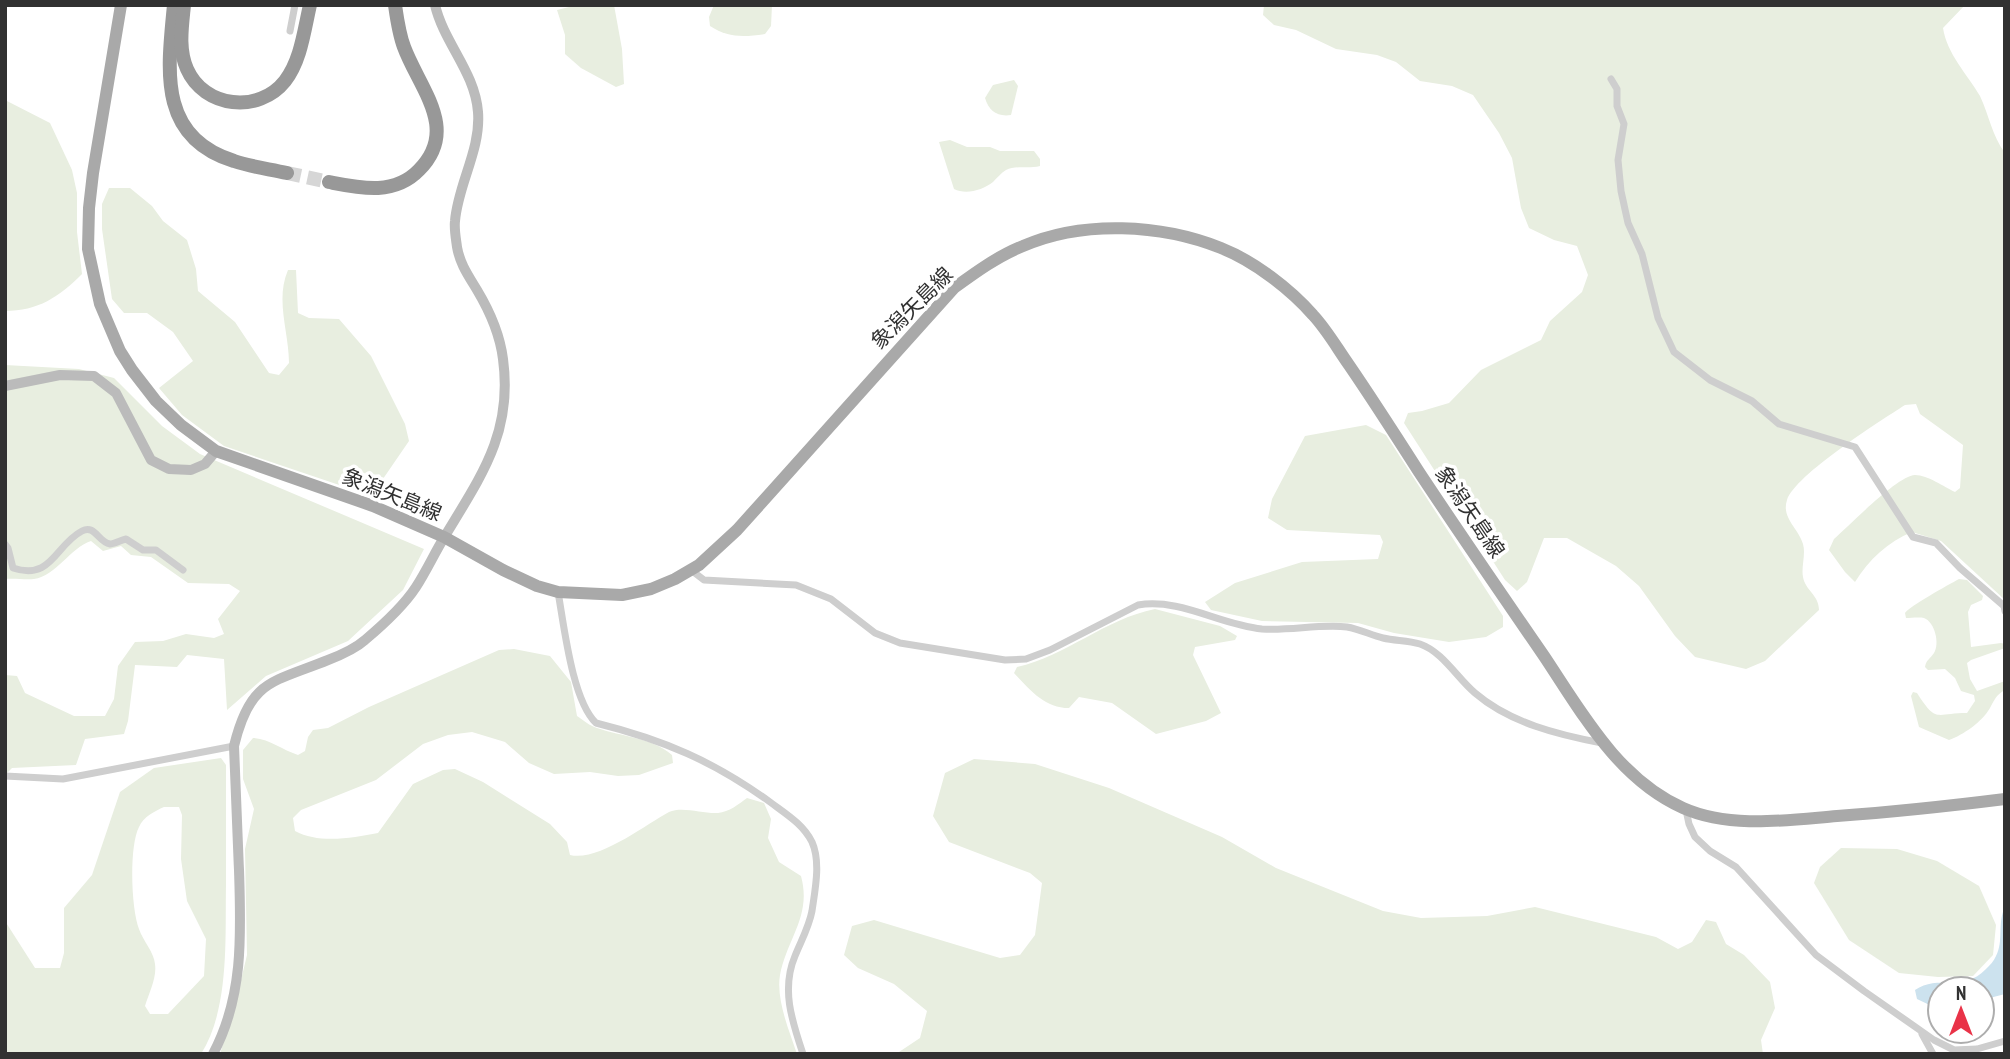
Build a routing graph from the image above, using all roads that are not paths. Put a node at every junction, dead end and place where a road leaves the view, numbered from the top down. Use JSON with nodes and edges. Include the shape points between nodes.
{"nodes":[{"id":1,"x":121,"y":5,"type":"edge"},
{"id":2,"x":174,"y":5,"type":"edge"},
{"id":3,"x":184,"y":5,"type":"edge"},
{"id":4,"x":295,"y":5,"type":"edge"},
{"id":5,"x":310,"y":5,"type":"edge"},
{"id":6,"x":394,"y":5,"type":"edge"},
{"id":7,"x":435,"y":5,"type":"edge"},
{"id":8,"x":290,"y":31,"type":"dead end"},
{"id":9,"x":1611,"y":79,"type":"dead end"},
{"id":10,"x":287,"y":173,"type":"tunnel mouth"},
{"id":11,"x":328,"y":182,"type":"tunnel mouth"},
{"id":12,"x":5,"y":386,"type":"edge"},
{"id":13,"x":216,"y":451,"type":"junction"},
{"id":14,"x":444,"y":537,"type":"junction"},
{"id":15,"x":5,"y":544,"type":"edge"},
{"id":16,"x":183,"y":570,"type":"dead end"},
{"id":17,"x":691,"y":570,"type":"junction"},
{"id":18,"x":558,"y":592,"type":"junction"},
{"id":19,"x":2005,"y":611,"type":"edge"},
{"id":20,"x":1603,"y":744,"type":"junction"},
{"id":21,"x":234,"y":746,"type":"junction"},
{"id":22,"x":5,"y":776,"type":"edge"},
{"id":23,"x":2005,"y":799,"type":"edge"},
{"id":24,"x":1686,"y":810,"type":"junction"},
{"id":25,"x":1920,"y":1031,"type":"junction"},
{"id":26,"x":2005,"y":1041,"type":"edge"},
{"id":27,"x":213,"y":1054,"type":"edge"},
{"id":28,"x":803,"y":1054,"type":"edge"},
{"id":29,"x":1933,"y":1054,"type":"edge"}],
"edges":[{"from":1,"to":13,"type":"main road","name":"象潟矢島線","via":[[93,173],[88,249],[100,304],[132,370],[156,401]]},
{"from":2,"to":10,"type":"highway","via":[[170,84],[172,101],[187,131],[217,154]]},
{"from":3,"to":5,"type":"highway","via":[[181,39],[187,70],[217,99],[247,103],[274,92],[293,69]]},
{"from":4,"to":8,"type":"street"},
{"from":6,"to":11,"type":"highway","via":[[404,46],[433,108],[432,152],[414,175],[389,187]]},
{"from":7,"to":14,"type":"street","via":[[438,20],[476,94],[477,139],[454,223],[459,258],[496,332],[505,391],[490,461]]},
{"from":9,"to":19,"type":"street","via":[[1625,124],[1620,191],[1658,318],[1674,352],[1710,380],[1752,401],[1779,424],[1855,447],[1913,537],[1936,543]]},
{"from":12,"to":13,"type":"street","via":[[60,375],[94,376],[116,393],[151,460],[169,469],[191,470],[205,464]]},
{"from":13,"to":14,"type":"main road","name":"象潟矢島線","via":[[373,506]]},
{"from":14,"to":18,"type":"main road","name":"象潟矢島線","via":[[503,570]]},
{"from":14,"to":21,"type":"street","via":[[405,601],[361,645],[257,692],[241,717]]},
{"from":15,"to":16,"type":"street","via":[[13,568],[40,569],[86,529],[107,543],[126,539],[143,550],[156,550]]},
{"from":17,"to":18,"type":"main road","name":"象潟矢島線","via":[[651,589],[622,595]]},
{"from":17,"to":20,"type":"street","via":[[704,580],[796,585],[831,599],[875,633],[900,643],[1005,660],[1026,659],[1050,650],[1138,605],[1153,602],[1261,629],[1349,627],[1419,644],[1436,652],[1477,696],[1521,721]]},
{"from":17,"to":20,"type":"main road","name":"象潟矢島線","via":[[737,530],[954,288],[988,264],[1023,246],[1080,230],[1132,229],[1180,237],[1223,248],[1289,292],[1313,315]]},
{"from":18,"to":28,"type":"street","via":[[576,684],[596,723],[646,736],[735,777],[802,826],[813,843],[816,885],[811,914],[787,982],[790,1017]]},
{"from":20,"to":24,"type":"main road","name":"象潟矢島線","via":[[1654,793]]},
{"from":21,"to":22,"type":"street","via":[[64,779]]},
{"from":21,"to":27,"type":"street","via":[[242,947],[227,1020]]},
{"from":23,"to":24,"type":"main road","name":"象潟矢島線","via":[[1756,821],[1719,819]]},
{"from":24,"to":25,"type":"street","via":[[1695,837],[1737,867],[1816,955]]},
{"from":25,"to":26,"type":"street","via":[[1954,1049],[1977,1049]]},
{"from":25,"to":29,"type":"street"}]}
